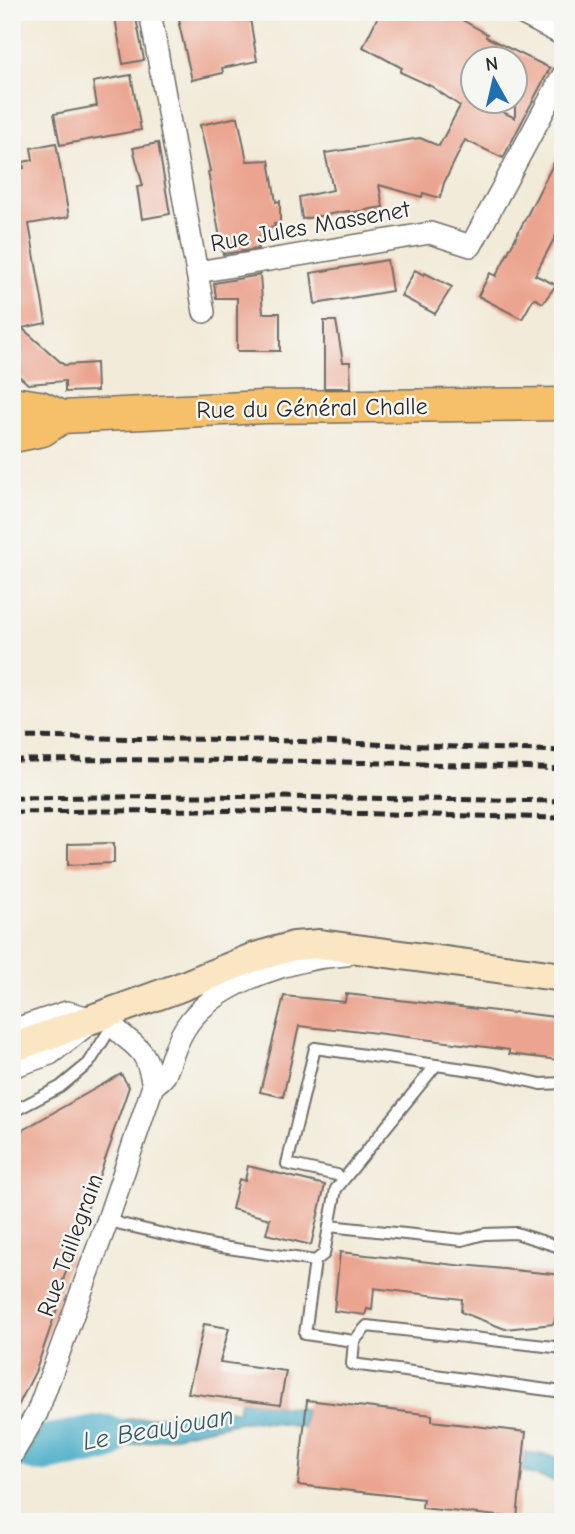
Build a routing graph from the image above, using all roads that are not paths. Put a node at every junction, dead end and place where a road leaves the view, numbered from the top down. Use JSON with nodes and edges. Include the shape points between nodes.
{"nodes":[{"id":1,"x":150,"y":12,"type":"edge"},
{"id":2,"x":519,"y":12,"type":"edge"},
{"id":3,"x":563,"y":35,"type":"edge"},
{"id":4,"x":563,"y":75,"type":"edge"},
{"id":5,"x":197,"y":272,"type":"junction"},
{"id":6,"x":204,"y":312,"type":"dead end"},
{"id":7,"x":12,"y":403,"type":"edge"},
{"id":8,"x":563,"y":404,"type":"edge"},
{"id":9,"x":62,"y":416,"type":"junction"},
{"id":10,"x":13,"y":429,"type":"edge"},
{"id":11,"x":383,"y":952,"type":"junction"},
{"id":12,"x":563,"y":976,"type":"edge"},
{"id":13,"x":105,"y":1020,"type":"junction"},
{"id":14,"x":12,"y":1030,"type":"edge"},
{"id":15,"x":12,"y":1048,"type":"edge"},
{"id":16,"x":436,"y":1065,"type":"junction"},
{"id":17,"x":12,"y":1067,"type":"edge"},
{"id":18,"x":563,"y":1083,"type":"edge"},
{"id":19,"x":153,"y":1086,"type":"junction"},
{"id":20,"x":12,"y":1112,"type":"edge"},
{"id":21,"x":337,"y":1175,"type":"dead end"},
{"id":22,"x":108,"y":1219,"type":"junction"},
{"id":23,"x":329,"y":1226,"type":"junction"},
{"id":24,"x":563,"y":1248,"type":"edge"},
{"id":25,"x":315,"y":1261,"type":"junction"},
{"id":26,"x":354,"y":1341,"type":"junction"},
{"id":27,"x":563,"y":1348,"type":"edge"},
{"id":28,"x":563,"y":1392,"type":"edge"},
{"id":29,"x":12,"y":1455,"type":"edge"}],
"edges":[{"from":1,"to":5,"type":"street","name":"Rue Jules Massenet"},
{"from":2,"to":3,"type":"street"},
{"from":4,"to":5,"type":"street","name":"Rue Jules Massenet","via":[[471,246],[430,233]]},
{"from":5,"to":6,"type":"street","name":"Rue Jules Massenet"},
{"from":7,"to":9,"type":"main road","name":"Rue du Général Challe"},
{"from":8,"to":9,"type":"main road","name":"Rue du Général Challe","via":[[264,407]]},
{"from":9,"to":10,"type":"main road","name":"Rue du Général Challe","via":[[42,430]]},
{"from":11,"to":12,"type":"main road"},
{"from":11,"to":13,"type":"main road","via":[[320,944],[294,946],[252,958]]},
{"from":11,"to":19,"type":"street","name":"Rue Taillegrain","via":[[327,956],[272,969],[228,989],[188,1023],[165,1074]]},
{"from":13,"to":14,"type":"street","via":[[67,1012]]},
{"from":13,"to":15,"type":"main road"},
{"from":13,"to":17,"type":"street","via":[[50,1054]]},
{"from":13,"to":19,"type":"street","via":[[143,1054]]},
{"from":13,"to":20,"type":"lane","via":[[89,1063],[60,1087]]},
{"from":16,"to":18,"type":"lane","via":[[541,1084]]},
{"from":16,"to":21,"type":"lane","via":[[316,1048],[287,1164]]},
{"from":16,"to":23,"type":"lane","via":[[335,1189]]},
{"from":19,"to":22,"type":"street","name":"Rue Taillegrain"},
{"from":22,"to":25,"type":"lane","via":[[215,1246]]},
{"from":22,"to":29,"type":"street","name":"Rue Taillegrain","via":[[37,1413]]},
{"from":23,"to":24,"type":"lane","via":[[463,1240],[516,1233]]},
{"from":23,"to":25,"type":"lane","via":[[324,1254]]},
{"from":25,"to":26,"type":"lane","via":[[305,1334]]},
{"from":26,"to":27,"type":"lane","via":[[367,1326]]},
{"from":26,"to":28,"type":"lane","via":[[352,1364]]}]}
